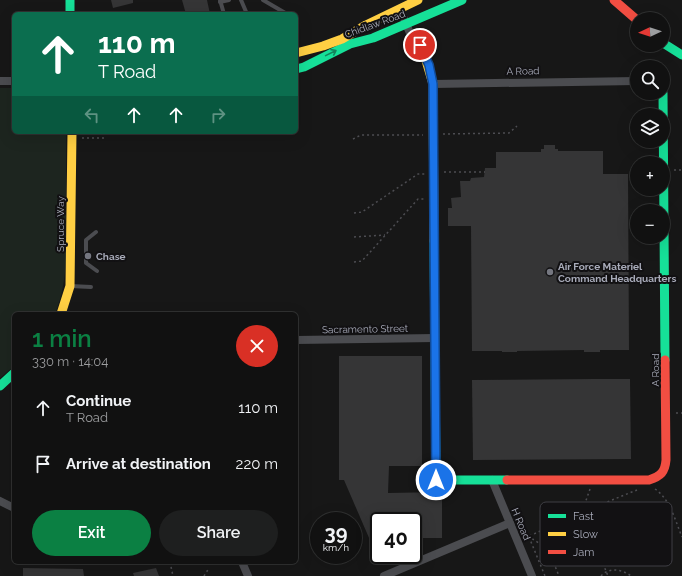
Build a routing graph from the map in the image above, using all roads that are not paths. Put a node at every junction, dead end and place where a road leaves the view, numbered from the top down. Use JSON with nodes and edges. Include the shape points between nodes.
{"nodes":[{"id":1,"x":70,"y":0,"type":"edge"},
{"id":2,"x":229,"y":0,"type":"edge"},
{"id":3,"x":241,"y":0,"type":"edge"},
{"id":4,"x":262,"y":0,"type":"edge"},
{"id":5,"x":418,"y":0,"type":"edge"},
{"id":6,"x":460,"y":0,"type":"edge"},
{"id":7,"x":614,"y":0,"type":"edge"},
{"id":8,"x":220,"y":1,"type":"edge"},
{"id":9,"x":400,"y":9,"type":"junction"},
{"id":10,"x":70,"y":12,"type":"edge"},
{"id":11,"x":223,"y":12,"type":"edge"},
{"id":12,"x":246,"y":12,"type":"edge"},
{"id":13,"x":283,"y":12,"type":"edge"},
{"id":14,"x":630,"y":14,"type":"edge"},
{"id":15,"x":407,"y":24,"type":"junction"},
{"id":16,"x":413,"y":38,"type":"joint"},
{"id":17,"x":670,"y":47,"type":"edge"},
{"id":18,"x":298,"y":52,"type":"edge"},
{"id":19,"x":682,"y":55,"type":"edge"},
{"id":20,"x":298,"y":68,"type":"edge"},
{"id":21,"x":432,"y":79,"type":"junction"},
{"id":22,"x":0,"y":81,"type":"edge"},
{"id":23,"x":12,"y":81,"type":"edge"},
{"id":24,"x":630,"y":81,"type":"edge"},
{"id":25,"x":664,"y":100,"type":"edge"},
{"id":26,"x":72,"y":135,"type":"edge"},
{"id":27,"x":96,"y":232,"type":"dead end"},
{"id":28,"x":97,"y":271,"type":"dead end"},
{"id":29,"x":70,"y":286,"type":"junction"},
{"id":30,"x":91,"y":287,"type":"dead end"},
{"id":31,"x":62,"y":312,"type":"edge"},
{"id":32,"x":435,"y":338,"type":"junction"},
{"id":33,"x":298,"y":340,"type":"edge"},
{"id":34,"x":12,"y":375,"type":"edge"},
{"id":35,"x":0,"y":386,"type":"edge"},
{"id":36,"x":492,"y":480,"type":"junction"},
{"id":37,"x":0,"y":501,"type":"edge"},
{"id":38,"x":12,"y":507,"type":"edge"},
{"id":39,"x":510,"y":524,"type":"junction"},
{"id":40,"x":243,"y":564,"type":"edge"},
{"id":41,"x":248,"y":576,"type":"edge"},
{"id":42,"x":384,"y":576,"type":"edge"},
{"id":43,"x":532,"y":576,"type":"edge"}],
"edges":[{"from":1,"to":10,"type":"street"},
{"from":2,"to":8,"type":"lane"},
{"from":3,"to":12,"type":"lane"},
{"from":4,"to":13,"type":"lane"},
{"from":5,"to":9,"type":"street","name":"Chidlaw Road"},
{"from":6,"to":15,"type":"street","name":"Chidlaw Road"},
{"from":7,"to":14,"type":"street"},
{"from":8,"to":11,"type":"lane"},
{"from":9,"to":15,"type":"street"},
{"from":9,"to":18,"type":"street","name":"Chidlaw Road","via":[[342,39]]},
{"from":15,"to":16,"type":"street"},
{"from":20,"to":15,"type":"street","name":"Chidlaw Road","one_way":true,"via":[[350,44]]},
{"from":16,"to":21,"type":"street","via":[[420,45]]},
{"from":17,"to":19,"type":"street"},
{"from":21,"to":24,"type":"street","name":"A Road"},
{"from":21,"to":32,"type":"street"},
{"from":22,"to":23,"type":"street"},
{"from":25,"to":36,"type":"street","name":"A Road","via":[[665,468],[658,477],[649,480]]},
{"from":26,"to":29,"type":"street","name":"Spruce Way"},
{"from":27,"to":28,"type":"lane","via":[[86,240],[86,263]]},
{"from":29,"to":30,"type":"lane"},
{"from":29,"to":31,"type":"street","name":"Spruce Way"},
{"from":32,"to":33,"type":"street","name":"Sacramento Street"},
{"from":32,"to":36,"type":"street","name":"A Road","via":[[436,480]]},
{"from":34,"to":35,"type":"street"},
{"from":36,"to":39,"type":"street","name":"H Road"},
{"from":37,"to":38,"type":"street"},
{"from":39,"to":42,"type":"street"},
{"from":39,"to":43,"type":"street","name":"H Road"},
{"from":40,"to":41,"type":"street"}]}
